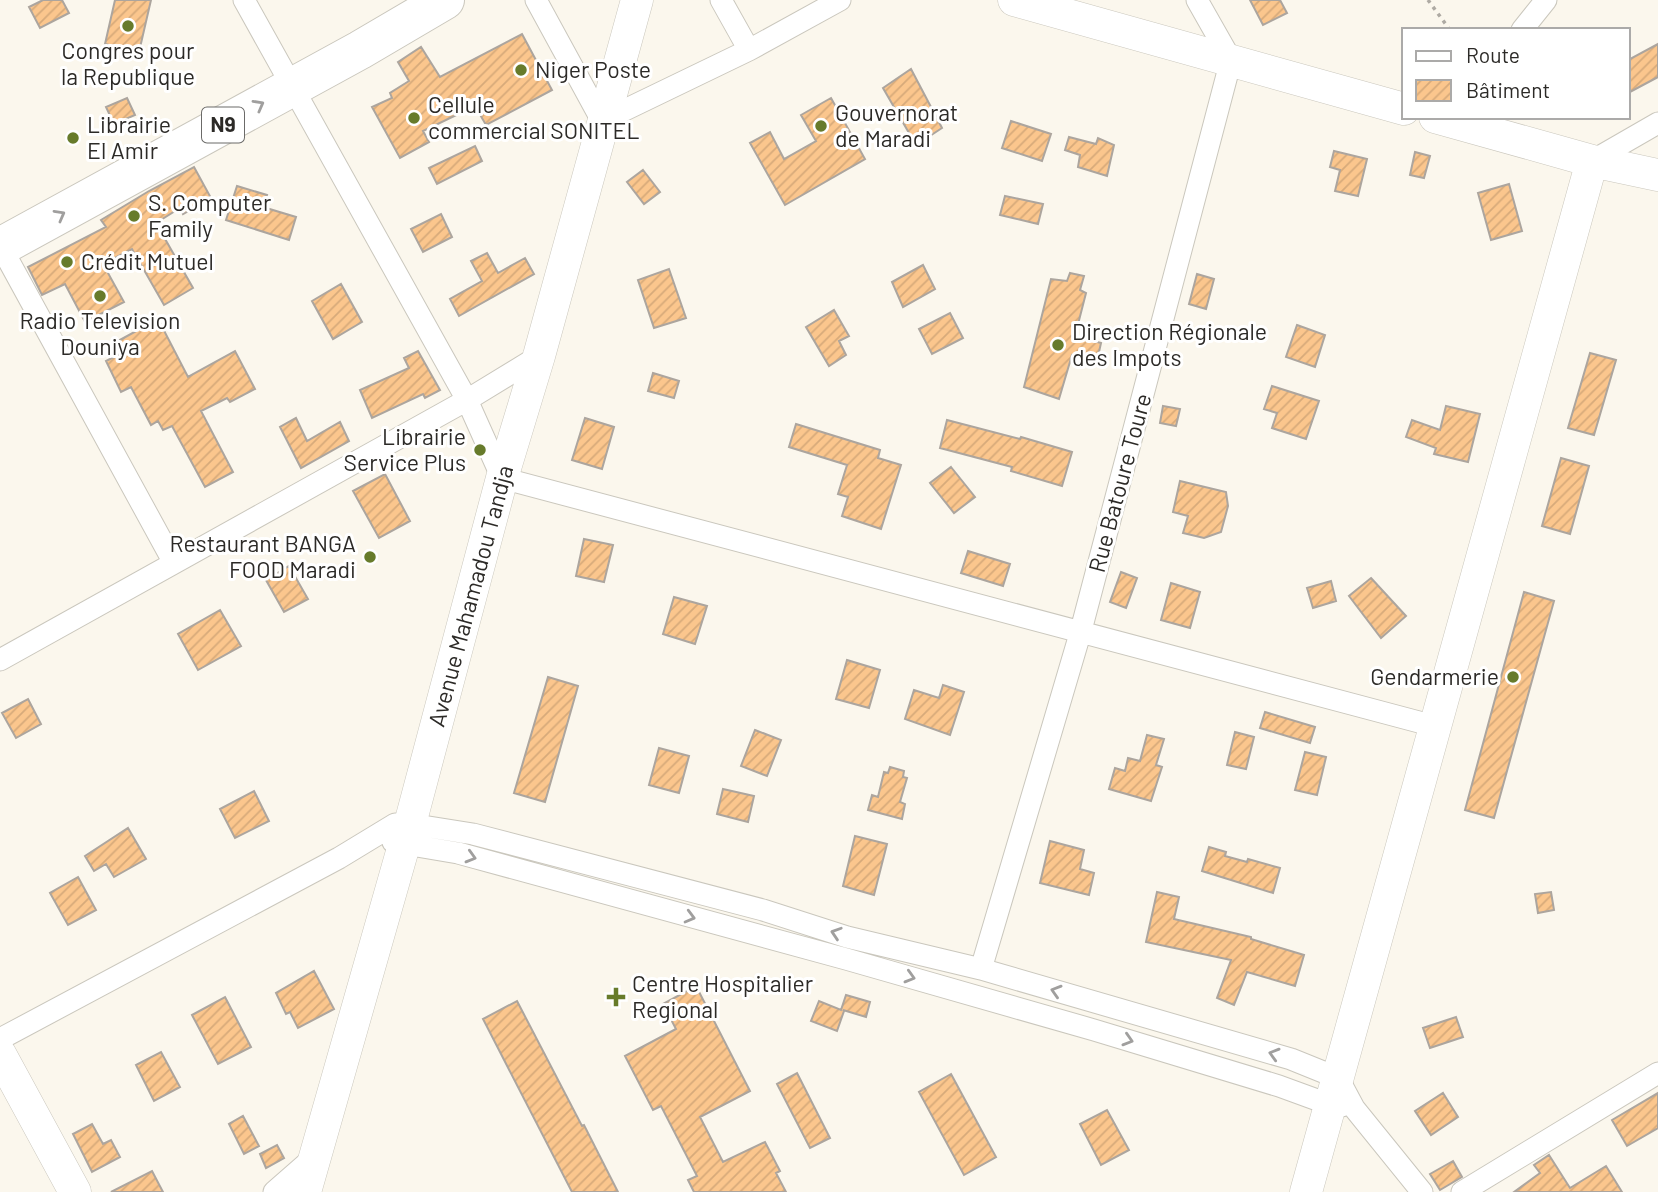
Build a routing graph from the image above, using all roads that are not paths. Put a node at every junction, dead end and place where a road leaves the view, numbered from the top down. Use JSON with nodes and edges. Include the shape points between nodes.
{"nodes":[{"id":1,"x":244,"y":0,"type":"edge"},
{"id":2,"x":394,"y":0,"type":"edge"},
{"id":3,"x":444,"y":0,"type":"edge"},
{"id":4,"x":536,"y":0,"type":"edge"},
{"id":5,"x":637,"y":0,"type":"edge"},
{"id":6,"x":721,"y":0,"type":"edge"},
{"id":7,"x":840,"y":0,"type":"edge"},
{"id":8,"x":1014,"y":0,"type":"edge"},
{"id":9,"x":1197,"y":0,"type":"edge"},
{"id":10,"x":1546,"y":0,"type":"edge"},
{"id":11,"x":1524,"y":28,"type":"edge"},
{"id":12,"x":749,"y":50,"type":"junction"},
{"id":13,"x":1231,"y":60,"type":"junction"},
{"id":14,"x":286,"y":76,"type":"junction"},
{"id":15,"x":1402,"y":107,"type":"edge"},
{"id":16,"x":1450,"y":119,"type":"edge"},
{"id":17,"x":603,"y":121,"type":"junction"},
{"id":18,"x":1658,"y":123,"type":"edge"},
{"id":19,"x":1491,"y":125,"type":"edge"},
{"id":20,"x":1592,"y":161,"type":"junction"},
{"id":21,"x":1658,"y":175,"type":"edge"},
{"id":22,"x":0,"y":239,"type":"edge"},
{"id":23,"x":540,"y":356,"type":"junction"},
{"id":24,"x":467,"y":400,"type":"junction"},
{"id":25,"x":502,"y":478,"type":"junction"},
{"id":26,"x":174,"y":563,"type":"junction"},
{"id":27,"x":1080,"y":634,"type":"junction"},
{"id":28,"x":0,"y":660,"type":"edge"},
{"id":29,"x":1434,"y":726,"type":"junction"},
{"id":30,"x":397,"y":833,"type":"junction"},
{"id":31,"x":594,"y":865,"type":"junction"},
{"id":32,"x":586,"y":890,"type":"junction"},
{"id":33,"x":981,"y":969,"type":"junction"},
{"id":34,"x":0,"y":1039,"type":"edge"},
{"id":35,"x":0,"y":1054,"type":"edge"},
{"id":36,"x":1658,"y":1073,"type":"edge"},
{"id":37,"x":1341,"y":1097,"type":"junction"},
{"id":38,"x":315,"y":1155,"type":"junction"},
{"id":39,"x":75,"y":1192,"type":"edge"},
{"id":40,"x":274,"y":1192,"type":"edge"},
{"id":41,"x":305,"y":1192,"type":"edge"},
{"id":42,"x":1306,"y":1192,"type":"edge"},
{"id":43,"x":1422,"y":1192,"type":"edge"},
{"id":44,"x":1462,"y":1192,"type":"edge"}],
"edges":[{"from":1,"to":14,"type":"street"},
{"from":2,"to":14,"type":"highway","number":"N9"},
{"from":3,"to":14,"type":"highway","number":"N9"},
{"from":4,"to":17,"type":"street"},
{"from":5,"to":17,"type":"street","name":"Avenue Mahamadou Tandja"},
{"from":6,"to":12,"type":"street"},
{"from":7,"to":12,"type":"street"},
{"from":8,"to":13,"type":"street"},
{"from":9,"to":13,"type":"street"},
{"from":10,"to":11,"type":"street"},
{"from":12,"to":17,"type":"street"},
{"from":13,"to":15,"type":"street"},
{"from":13,"to":27,"type":"street","name":"Rue Batoure Toure"},
{"from":14,"to":22,"type":"highway","number":"N9"},
{"from":14,"to":24,"type":"street"},
{"from":16,"to":19,"type":"street"},
{"from":17,"to":23,"type":"street","name":"Avenue Mahamadou Tandja"},
{"from":18,"to":20,"type":"street"},
{"from":19,"to":20,"type":"street"},
{"from":20,"to":21,"type":"street"},
{"from":20,"to":29,"type":"street"},
{"from":22,"to":26,"type":"street"},
{"from":23,"to":24,"type":"street"},
{"from":23,"to":25,"type":"street","name":"Avenue Mahamadou Tandja"},
{"from":24,"to":25,"type":"street"},
{"from":24,"to":26,"type":"street"},
{"from":25,"to":27,"type":"street"},
{"from":25,"to":30,"type":"street","name":"Avenue Mahamadou Tandja"},
{"from":26,"to":28,"type":"street"},
{"from":27,"to":29,"type":"street"},
{"from":27,"to":33,"type":"street","name":"Rue Batoure Toure"},
{"from":29,"to":37,"type":"street"},
{"from":30,"to":31,"type":"street","via":[[449,828]]},
{"from":30,"to":32,"type":"street","one_way":true},
{"from":30,"to":34,"type":"street","via":[[339,858]]},
{"from":30,"to":38,"type":"street","name":"Avenue Mahamadou Tandja"},
{"from":31,"to":32,"type":"street"},
{"from":33,"to":31,"type":"street","one_way":true,"via":[[847,937]]},
{"from":32,"to":37,"type":"street","one_way":true,"via":[[846,959],[1279,1086]]},
{"from":37,"to":33,"type":"street","one_way":true,"via":[[1291,1059]]},
{"from":35,"to":39,"type":"street"},
{"from":36,"to":44,"type":"street"},
{"from":37,"to":42,"type":"street"},
{"from":37,"to":43,"type":"street"},
{"from":38,"to":40,"type":"street"},
{"from":38,"to":41,"type":"street","name":"Avenue Mahamadou Tandja"}]}
